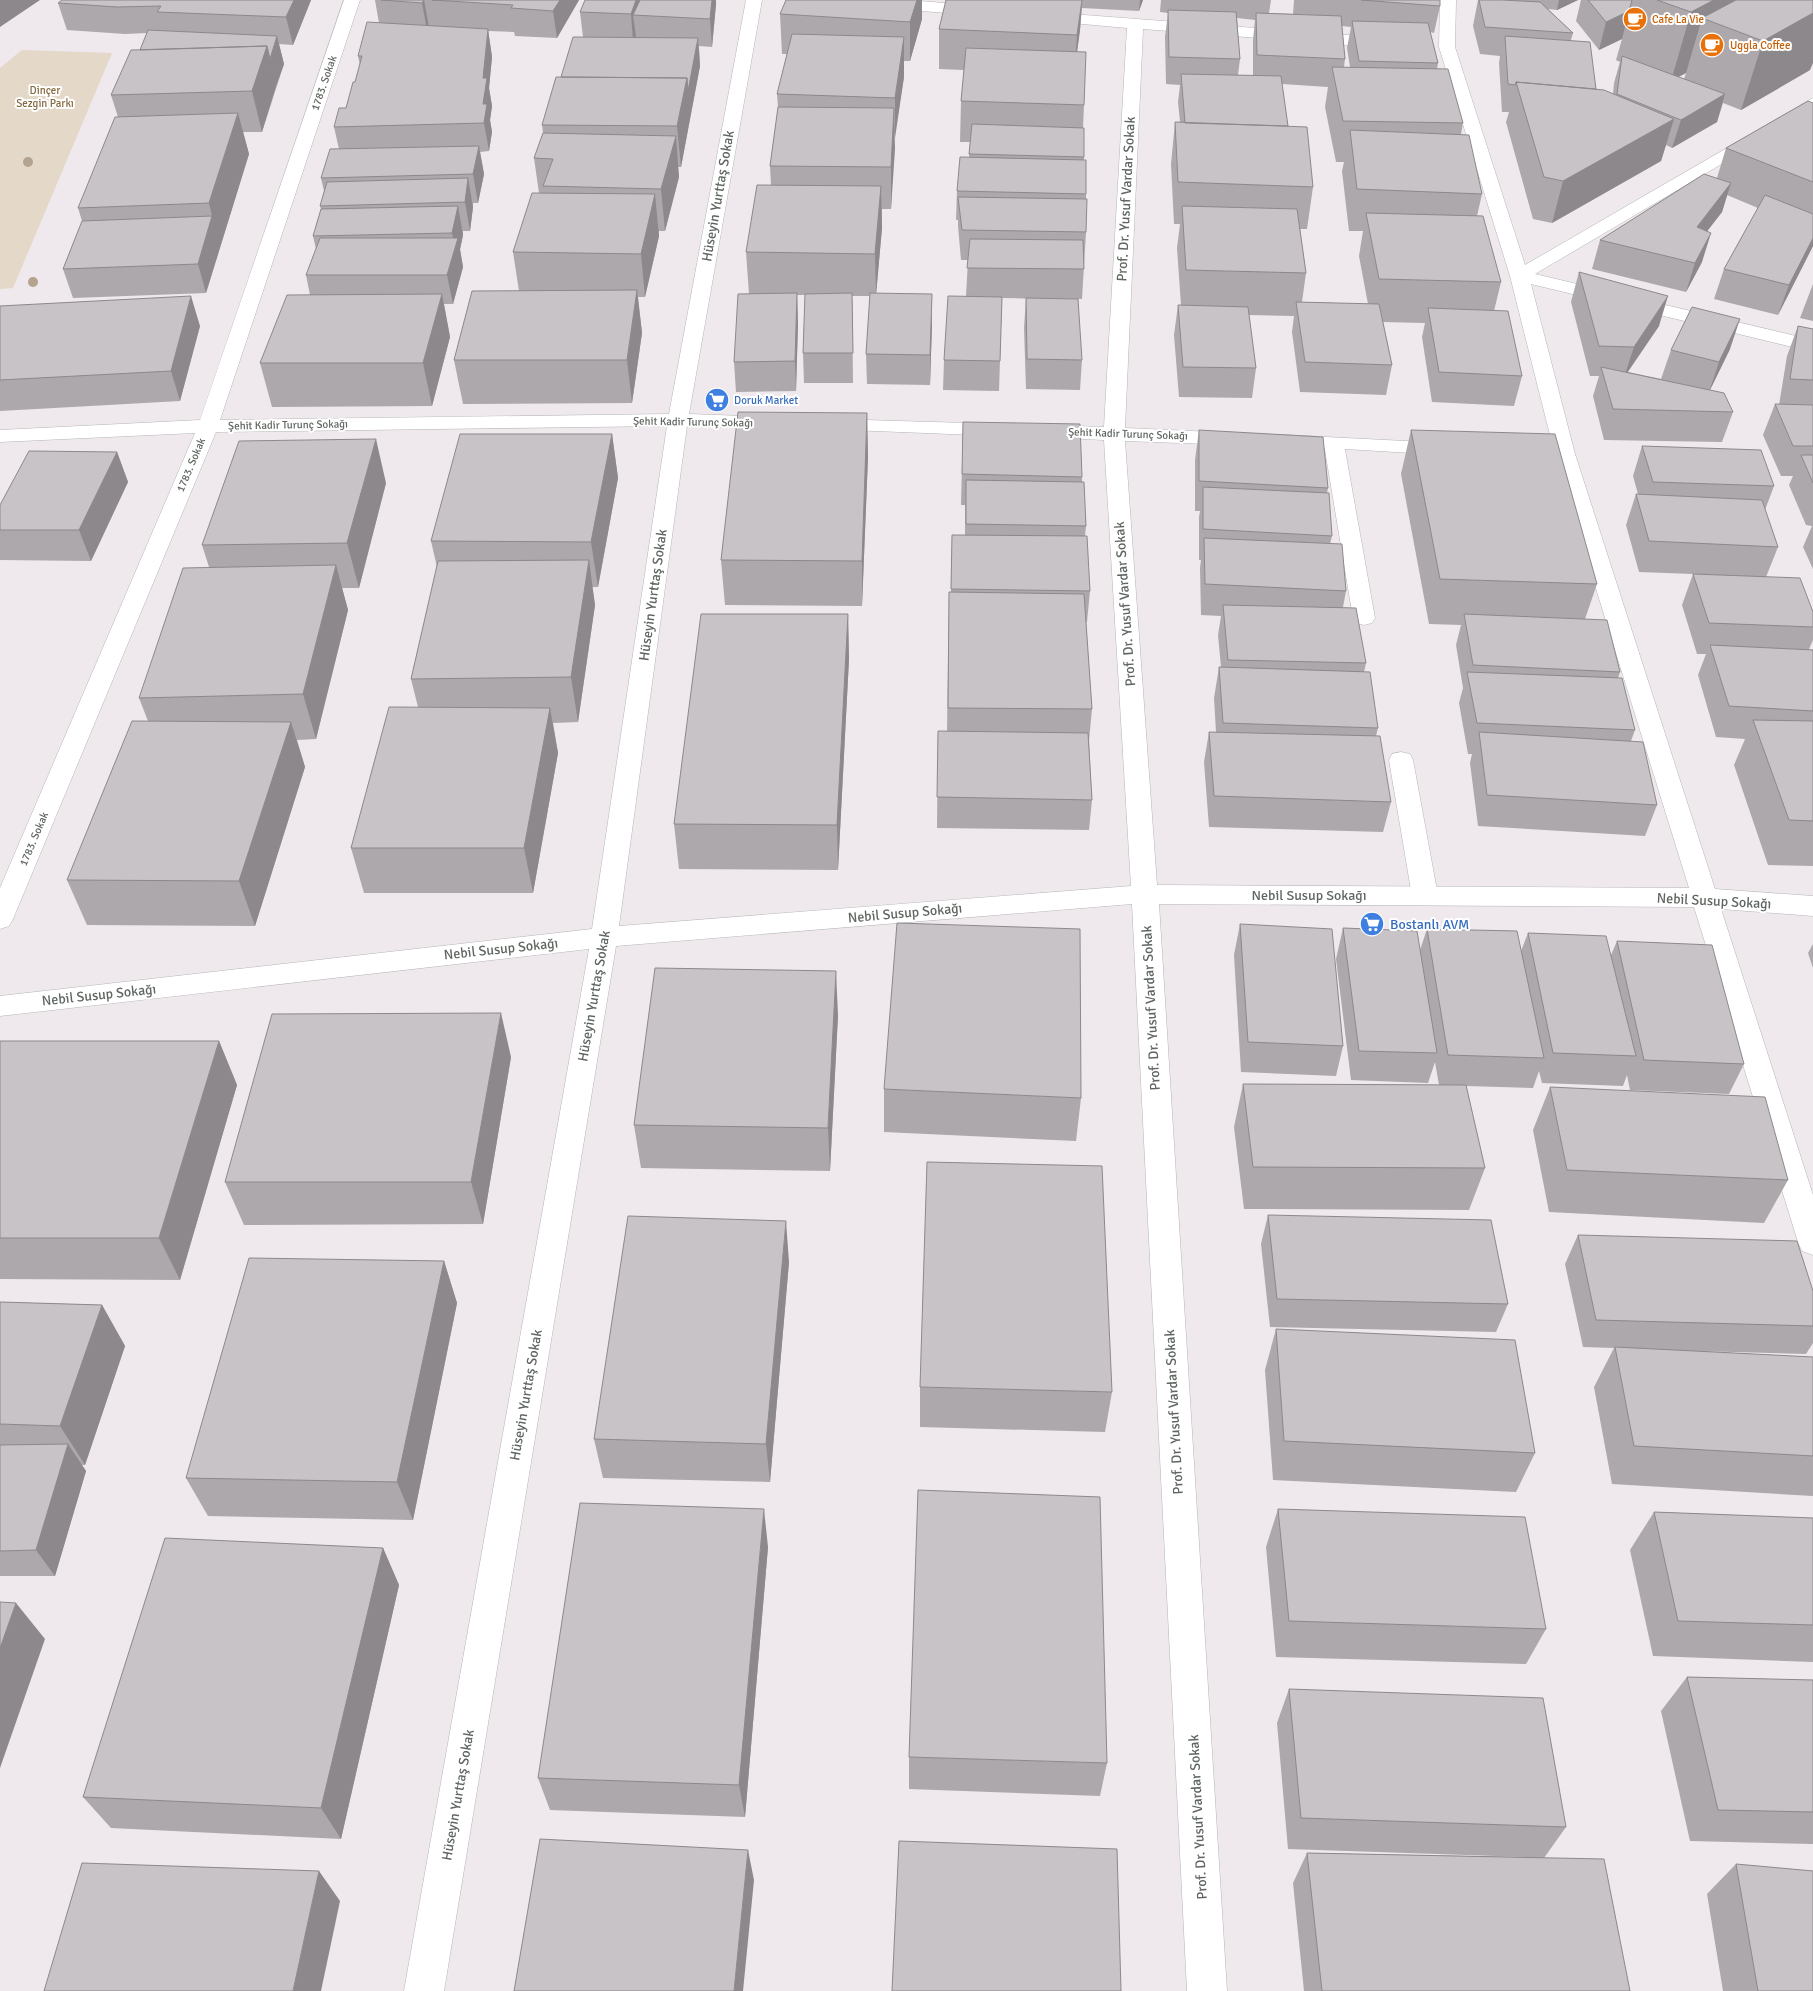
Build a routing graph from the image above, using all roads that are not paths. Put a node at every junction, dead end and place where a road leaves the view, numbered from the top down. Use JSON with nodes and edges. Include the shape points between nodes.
{"nodes":[{"id":1,"x":352,"y":0,"type":"edge"},
{"id":2,"x":754,"y":0,"type":"edge"},
{"id":3,"x":851,"y":0,"type":"edge"},
{"id":4,"x":1448,"y":0,"type":"edge"},
{"id":5,"x":998,"y":13,"type":"edge"},
{"id":6,"x":1027,"y":15,"type":"edge"},
{"id":7,"x":1135,"y":25,"type":"junction"},
{"id":8,"x":1399,"y":44,"type":"edge"},
{"id":9,"x":1813,"y":103,"type":"edge"},
{"id":10,"x":1519,"y":276,"type":"junction"},
{"id":11,"x":1813,"y":346,"type":"edge"},
{"id":12,"x":678,"y":420,"type":"junction"},
{"id":13,"x":208,"y":426,"type":"junction"},
{"id":14,"x":1114,"y":433,"type":"junction"},
{"id":15,"x":0,"y":436,"type":"edge"},
{"id":16,"x":1334,"y":444,"type":"junction"},
{"id":17,"x":1469,"y":450,"type":"edge"},
{"id":18,"x":1508,"y":452,"type":"edge"},
{"id":19,"x":1565,"y":454,"type":"junction"},
{"id":20,"x":1364,"y":618,"type":"dead end"},
{"id":21,"x":1402,"y":760,"type":"dead end"},
{"id":22,"x":1145,"y":894,"type":"junction"},
{"id":23,"x":1426,"y":896,"type":"junction"},
{"id":24,"x":1704,"y":898,"type":"junction"},
{"id":25,"x":1813,"y":906,"type":"edge"},
{"id":26,"x":0,"y":919,"type":"edge"},
{"id":27,"x":604,"y":937,"type":"junction"},
{"id":28,"x":0,"y":1006,"type":"edge"},
{"id":29,"x":1813,"y":1242,"type":"edge"},
{"id":30,"x":424,"y":1991,"type":"edge"},
{"id":31,"x":1208,"y":1991,"type":"edge"}],
"edges":[{"from":1,"to":13,"type":"street","name":"1783. Sokak"},
{"from":2,"to":12,"type":"street","name":"Hüseyin Yurttaş Sokak"},
{"from":3,"to":5,"type":"street"},
{"from":4,"to":10,"type":"street","via":[[1438,46]]},
{"from":6,"to":7,"type":"street"},
{"from":7,"to":8,"type":"street"},
{"from":7,"to":14,"type":"street","name":"Prof. Dr. Yusuf Vardar Sokak"},
{"from":9,"to":10,"type":"street"},
{"from":10,"to":11,"type":"street"},
{"from":10,"to":19,"type":"street"},
{"from":12,"to":13,"type":"street","name":"Şehit Kadir Turunç Sokağı"},
{"from":12,"to":14,"type":"street","name":"Şehit Kadir Turunç Sokağı"},
{"from":12,"to":27,"type":"street","name":"Hüseyin Yurttaş Sokak"},
{"from":13,"to":15,"type":"street","name":"Şehit Kadir Turunç Sokağı"},
{"from":13,"to":26,"type":"street","name":"1783. Sokak"},
{"from":14,"to":16,"type":"street","name":"Şehit Kadir Turunç Sokağı"},
{"from":14,"to":22,"type":"street","name":"Prof. Dr. Yusuf Vardar Sokak"},
{"from":16,"to":17,"type":"street","name":"Şehit Kadir Turunç Sokağı"},
{"from":16,"to":20,"type":"street"},
{"from":18,"to":19,"type":"street"},
{"from":19,"to":24,"type":"street"},
{"from":21,"to":23,"type":"street"},
{"from":22,"to":23,"type":"street","name":"Nebil Susup Sokağı"},
{"from":22,"to":27,"type":"street","name":"Nebil Susup Sokağı"},
{"from":22,"to":31,"type":"street","name":"Prof. Dr. Yusuf Vardar Sokak"},
{"from":23,"to":24,"type":"street","name":"Nebil Susup Sokağı"},
{"from":24,"to":25,"type":"street","name":"Nebil Susup Sokağı"},
{"from":24,"to":29,"type":"street"},
{"from":27,"to":28,"type":"street","name":"Nebil Susup Sokağı"},
{"from":27,"to":30,"type":"street","name":"Hüseyin Yurttaş Sokak"}]}
